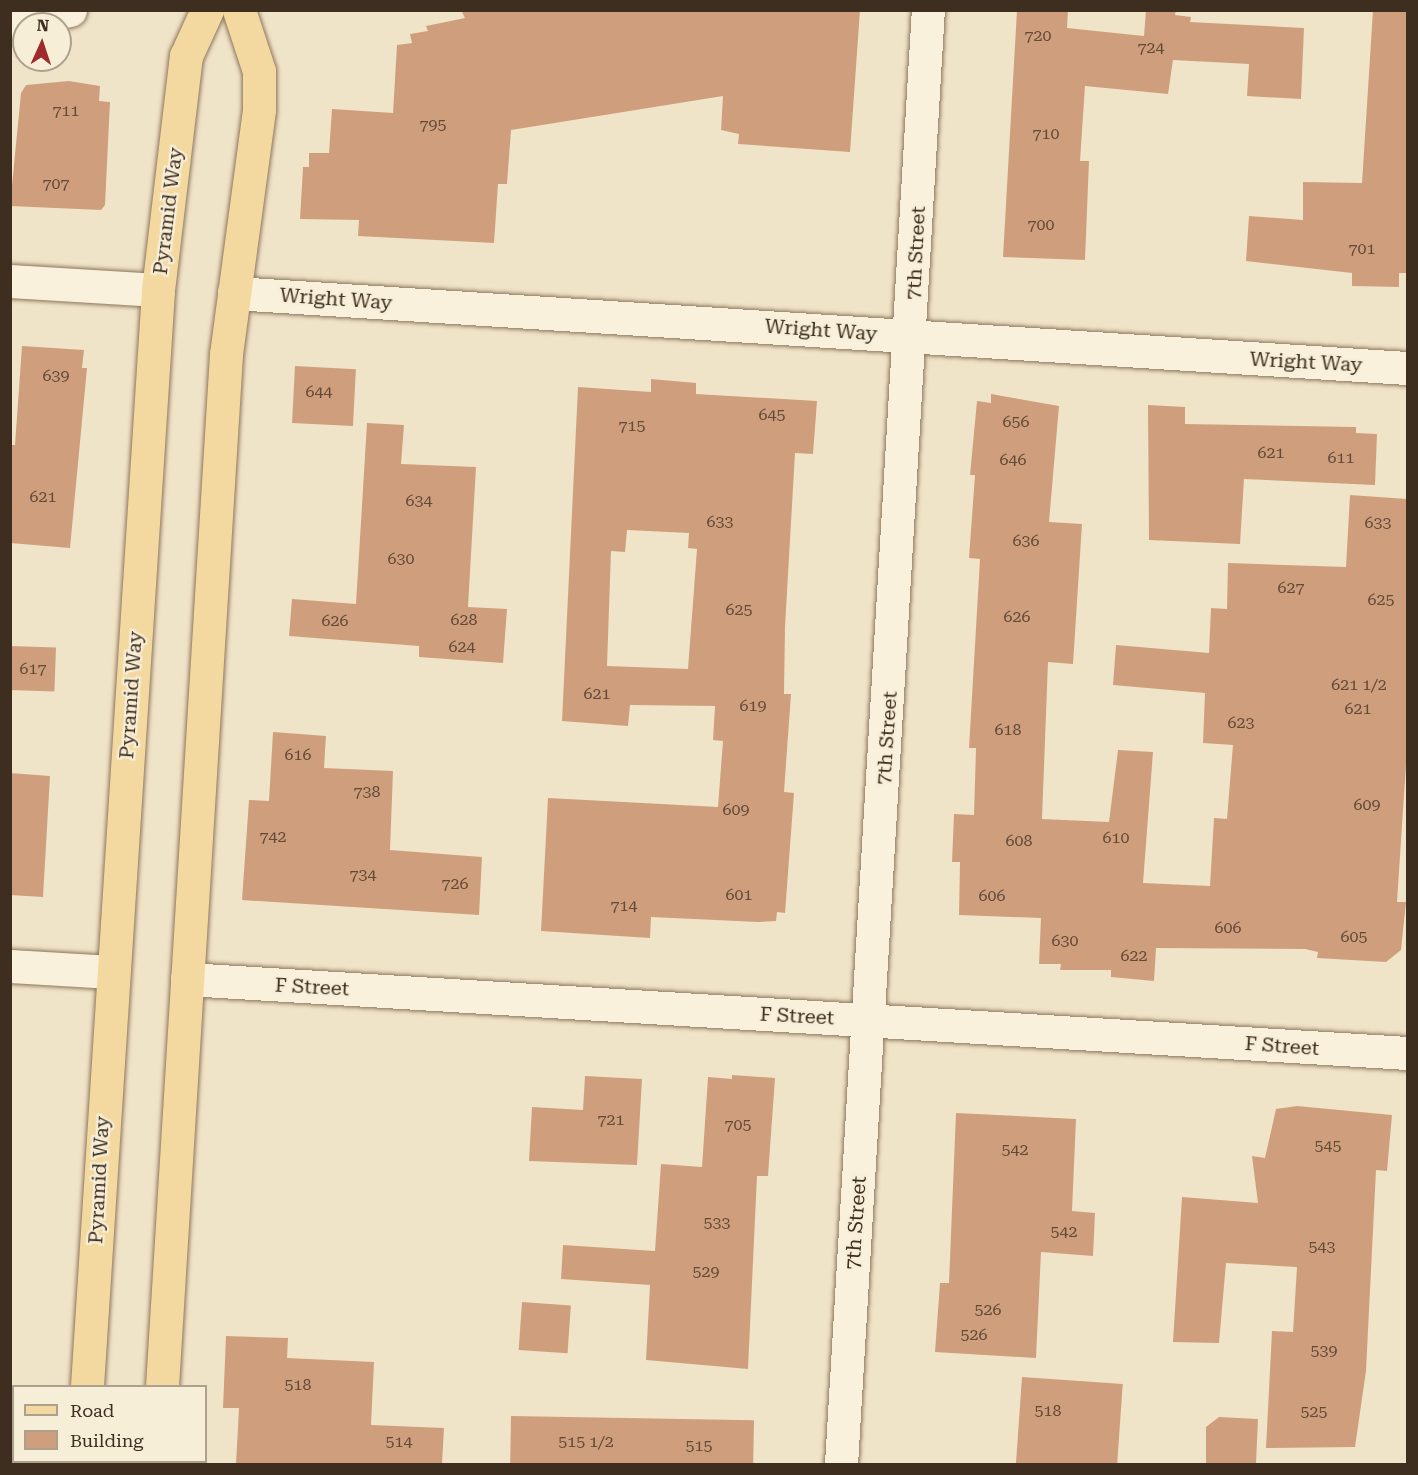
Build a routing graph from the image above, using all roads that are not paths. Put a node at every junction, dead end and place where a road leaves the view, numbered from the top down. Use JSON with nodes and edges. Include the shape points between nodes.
{"nodes":[{"id":1,"x":70,"y":10,"type":"edge"},
{"id":2,"x":207,"y":10,"type":"edge"},
{"id":3,"x":239,"y":10,"type":"edge"},
{"id":4,"x":928,"y":10,"type":"edge"},
{"id":5,"x":10,"y":21,"type":"edge"},
{"id":6,"x":10,"y":281,"type":"edge"},
{"id":7,"x":158,"y":290,"type":"junction"},
{"id":8,"x":234,"y":293,"type":"junction"},
{"id":9,"x":912,"y":336,"type":"junction"},
{"id":10,"x":1407,"y":368,"type":"edge"},
{"id":11,"x":10,"y":966,"type":"edge"},
{"id":12,"x":112,"y":972,"type":"junction"},
{"id":13,"x":187,"y":979,"type":"junction"},
{"id":14,"x":869,"y":1020,"type":"junction"},
{"id":15,"x":1407,"y":1053,"type":"edge"},
{"id":16,"x":87,"y":1385,"type":"edge"},
{"id":17,"x":162,"y":1385,"type":"edge"},
{"id":18,"x":841,"y":1464,"type":"edge"}],
"edges":[{"from":1,"to":5,"type":"street"},
{"from":2,"to":7,"type":"main road","name":"Pyramid Way","via":[[186,56]]},
{"from":3,"to":8,"type":"main road","via":[[260,71],[259,109]]},
{"from":4,"to":9,"type":"street","name":"7th Street"},
{"from":6,"to":7,"type":"street"},
{"from":7,"to":12,"type":"main road","name":"Pyramid Way"},
{"from":8,"to":9,"type":"street","name":"Wright Way"},
{"from":8,"to":13,"type":"main road"},
{"from":9,"to":10,"type":"street","name":"Wright Way"},
{"from":9,"to":14,"type":"street","name":"7th Street"},
{"from":11,"to":12,"type":"street"},
{"from":12,"to":16,"type":"main road","name":"Pyramid Way"},
{"from":13,"to":14,"type":"street","name":"F Street"},
{"from":13,"to":17,"type":"main road"},
{"from":14,"to":15,"type":"street","name":"F Street"},
{"from":14,"to":18,"type":"street","name":"7th Street"}]}
